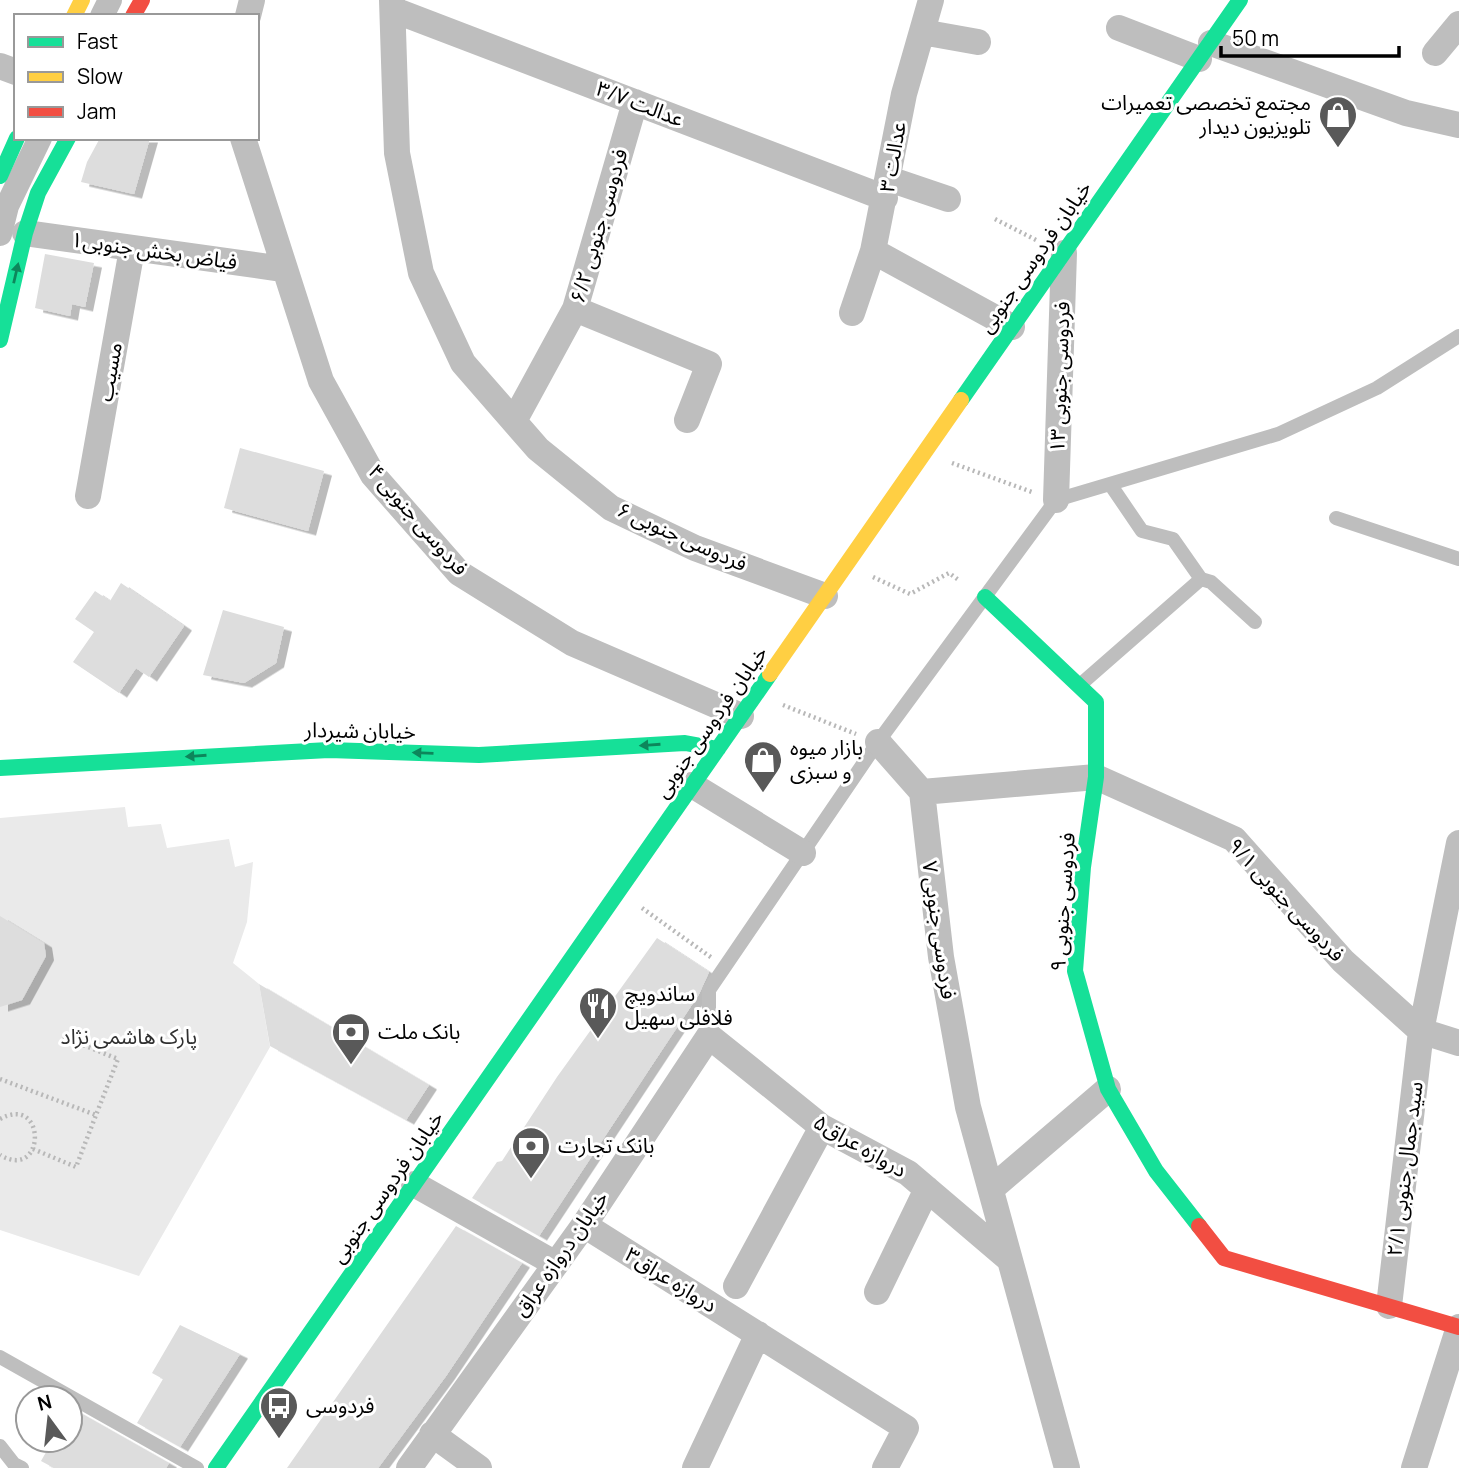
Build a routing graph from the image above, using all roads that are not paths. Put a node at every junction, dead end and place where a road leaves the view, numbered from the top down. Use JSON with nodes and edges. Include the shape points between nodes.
{"nodes":[{"id":1,"x":930,"y":0,"type":"edge"},
{"id":2,"x":1240,"y":0,"type":"edge"},
{"id":3,"x":393,"y":5,"type":"edge"},
{"id":4,"x":1459,"y":24,"type":"edge"},
{"id":5,"x":1119,"y":28,"type":"dead end"},
{"id":6,"x":922,"y":32,"type":"junction"},
{"id":7,"x":978,"y":42,"type":"dead end"},
{"id":8,"x":1205,"y":51,"type":"junction"},
{"id":9,"x":1435,"y":53,"type":"dead end"},
{"id":10,"x":635,"y":102,"type":"junction"},
{"id":11,"x":1459,"y":125,"type":"edge"},
{"id":12,"x":16,"y":140,"type":"edge"},
{"id":13,"x":67,"y":140,"type":"edge"},
{"id":14,"x":244,"y":140,"type":"edge"},
{"id":15,"x":0,"y":176,"type":"edge"},
{"id":16,"x":887,"y":188,"type":"junction"},
{"id":17,"x":948,"y":199,"type":"dead end"},
{"id":18,"x":25,"y":233,"type":"junction"},
{"id":19,"x":132,"y":249,"type":"junction"},
{"id":20,"x":873,"y":251,"type":"junction"},
{"id":21,"x":1063,"y":253,"type":"junction"},
{"id":22,"x":283,"y":269,"type":"junction"},
{"id":23,"x":575,"y":309,"type":"junction"},
{"id":24,"x":852,"y":313,"type":"dead end"},
{"id":25,"x":1012,"y":327,"type":"junction"},
{"id":26,"x":1459,"y":336,"type":"edge"},
{"id":27,"x":0,"y":340,"type":"edge"},
{"id":28,"x":687,"y":420,"type":"dead end"},
{"id":29,"x":514,"y":421,"type":"junction"},
{"id":30,"x":1110,"y":484,"type":"junction"},
{"id":31,"x":88,"y":496,"type":"dead end"},
{"id":32,"x":1056,"y":500,"type":"junction"},
{"id":33,"x":1336,"y":518,"type":"dead end"},
{"id":34,"x":1459,"y":559,"type":"edge"},
{"id":35,"x":1201,"y":579,"type":"junction"},
{"id":36,"x":825,"y":596,"type":"junction"},
{"id":37,"x":985,"y":597,"type":"junction"},
{"id":38,"x":1255,"y":622,"type":"dead end"},
{"id":39,"x":1079,"y":686,"type":"junction"},
{"id":40,"x":741,"y":716,"type":"junction"},
{"id":41,"x":878,"y":742,"type":"junction"},
{"id":42,"x":718,"y":749,"type":"junction"},
{"id":43,"x":0,"y":768,"type":"edge"},
{"id":44,"x":1096,"y":777,"type":"junction"},
{"id":45,"x":692,"y":785,"type":"junction"},
{"id":46,"x":922,"y":792,"type":"junction"},
{"id":47,"x":1459,"y":843,"type":"edge"},
{"id":48,"x":803,"y":853,"type":"junction"},
{"id":49,"x":1421,"y":1031,"type":"junction"},
{"id":50,"x":709,"y":1036,"type":"junction"},
{"id":51,"x":1459,"y":1043,"type":"edge"},
{"id":52,"x":1108,"y":1089,"type":"junction"},
{"id":53,"x":822,"y":1127,"type":"junction"},
{"id":54,"x":414,"y":1184,"type":"junction"},
{"id":55,"x":927,"y":1189,"type":"junction"},
{"id":56,"x":990,"y":1189,"type":"junction"},
{"id":57,"x":584,"y":1225,"type":"junction"},
{"id":58,"x":1009,"y":1259,"type":"junction"},
{"id":59,"x":556,"y":1264,"type":"junction"},
{"id":60,"x":736,"y":1286,"type":"dead end"},
{"id":61,"x":877,"y":1292,"type":"dead end"},
{"id":62,"x":1389,"y":1306,"type":"junction"},
{"id":63,"x":1459,"y":1327,"type":"edge"},
{"id":64,"x":758,"y":1334,"type":"junction"},
{"id":65,"x":0,"y":1357,"type":"edge"},
{"id":66,"x":432,"y":1434,"type":"junction"},
{"id":67,"x":0,"y":1446,"type":"edge"},
{"id":68,"x":22,"y":1468,"type":"edge"},
{"id":69,"x":197,"y":1468,"type":"edge"},
{"id":70,"x":216,"y":1468,"type":"edge"},
{"id":71,"x":410,"y":1468,"type":"edge"},
{"id":72,"x":479,"y":1468,"type":"edge"},
{"id":73,"x":695,"y":1468,"type":"edge"},
{"id":74,"x":885,"y":1468,"type":"edge"},
{"id":75,"x":1067,"y":1468,"type":"edge"},
{"id":76,"x":1413,"y":1468,"type":"edge"}],
"edges":[{"from":1,"to":6,"type":"street","name":"عدالت ۳"},
{"from":2,"to":8,"type":"street","name":"خیابان فردوسی جنوبی"},
{"from":3,"to":10,"type":"street","name":"عدالت ۳/۷"},
{"from":3,"to":29,"type":"street","name":"فردوسی جنوبی ۶","via":[[397,153],[421,274],[463,363]]},
{"from":4,"to":9,"type":"street"},
{"from":5,"to":8,"type":"street"},
{"from":6,"to":7,"type":"street"},
{"from":6,"to":16,"type":"street","name":"عدالت ۳","via":[[904,94]]},
{"from":8,"to":11,"type":"street"},
{"from":8,"to":21,"type":"street","name":"خیابان فردوسی جنوبی"},
{"from":10,"to":16,"type":"street","name":"عدالت ۳/۷"},
{"from":10,"to":23,"type":"street","name":"فردوسی جنوبی ۶/۲"},
{"from":12,"to":15,"type":"street"},
{"from":13,"to":18,"type":"street","via":[[38,193]]},
{"from":14,"to":22,"type":"street","name":"فردوسی جنوبی ۴"},
{"from":16,"to":17,"type":"street","name":"عدالت ۳/۷"},
{"from":16,"to":20,"type":"street","name":"عدالت ۳"},
{"from":18,"to":19,"type":"street","name":"فیاض بخش جنوبی۱"},
{"from":27,"to":18,"type":"street","one_way":true},
{"from":19,"to":22,"type":"street","name":"فیاض بخش جنوبی۱"},
{"from":19,"to":31,"type":"street","name":"مسیب"},
{"from":20,"to":24,"type":"street","name":"عدالت ۳"},
{"from":20,"to":25,"type":"street"},
{"from":21,"to":25,"type":"street","name":"خیابان فردوسی جنوبی"},
{"from":21,"to":32,"type":"street","name":"فردوسی جنوبی ۱۳"},
{"from":22,"to":40,"type":"street","name":"فردوسی جنوبی ۴","via":[[321,381],[373,475],[459,573],[572,643]]},
{"from":23,"to":28,"type":"street","via":[[709,364]]},
{"from":23,"to":29,"type":"street","name":"فردوسی جنوبی ۶/۲"},
{"from":25,"to":36,"type":"street","name":"خیابان فردوسی جنوبی"},
{"from":26,"to":30,"type":"lane","via":[[1377,388],[1278,434]]},
{"from":29,"to":36,"type":"street","name":"فردوسی جنوبی ۶","via":[[538,449],[611,508],[695,548]]},
{"from":30,"to":32,"type":"lane"},
{"from":30,"to":35,"type":"lane","via":[[1142,531],[1173,539]]},
{"from":32,"to":37,"type":"lane"},
{"from":33,"to":34,"type":"lane"},
{"from":35,"to":38,"type":"lane","via":[[1211,582]]},
{"from":35,"to":39,"type":"lane"},
{"from":36,"to":40,"type":"street","name":"خیابان فردوسی جنوبی"},
{"from":37,"to":39,"type":"street","name":"فردوسی جنوبی ۹"},
{"from":37,"to":41,"type":"lane"},
{"from":39,"to":44,"type":"street","name":"فردوسی جنوبی ۹","via":[[1096,702]]},
{"from":40,"to":42,"type":"street","name":"خیابان فردوسی جنوبی"},
{"from":41,"to":46,"type":"street"},
{"from":41,"to":48,"type":"lane"},
{"from":42,"to":43,"type":"street","name":"خیابان شیردار","one_way":true,"via":[[685,743],[479,755],[303,751]]},
{"from":42,"to":45,"type":"street","name":"خیابان فردوسی جنوبی"},
{"from":44,"to":46,"type":"street"},
{"from":44,"to":49,"type":"street","name":"فردوسی جنوبی ۹/۱","via":[[1234,839],[1343,961]]},
{"from":44,"to":52,"type":"street","name":"فردوسی جنوبی ۹","via":[[1075,971]]},
{"from":45,"to":48,"type":"street"},
{"from":45,"to":54,"type":"street","name":"خیابان فردوسی جنوبی"},
{"from":46,"to":56,"type":"street","name":"فردوسی جنوبی ۷","via":[[941,957],[968,1107]]},
{"from":47,"to":49,"type":"street","name":"سید جمال جنوبی ۲/۱"},
{"from":48,"to":50,"type":"lane","via":[[709,990]]},
{"from":49,"to":51,"type":"street"},
{"from":49,"to":62,"type":"street","name":"سید جمال جنوبی ۲/۱"},
{"from":50,"to":53,"type":"street","name":"دروازه عراق۵"},
{"from":50,"to":57,"type":"street","name":"خیابان دروازه عراق"},
{"from":52,"to":56,"type":"street"},
{"from":52,"to":62,"type":"street","name":"فردوسی جنوبی ۹","via":[[1156,1171],[1224,1258]]},
{"from":53,"to":55,"type":"street","name":"دروازه عراق۵","via":[[908,1173]]},
{"from":53,"to":60,"type":"street"},
{"from":54,"to":59,"type":"street"},
{"from":54,"to":70,"type":"street","name":"خیابان فردوسی جنوبی"},
{"from":55,"to":58,"type":"street","name":"دروازه عراق۵"},
{"from":55,"to":61,"type":"street"},
{"from":56,"to":58,"type":"street","name":"فردوسی جنوبی ۷"},
{"from":57,"to":59,"type":"street","name":"خیابان دروازه عراق"},
{"from":57,"to":64,"type":"street","name":"دروازه عراق۳"},
{"from":58,"to":75,"type":"street","name":"فردوسی جنوبی ۷"},
{"from":59,"to":66,"type":"street","name":"خیابان دروازه عراق"},
{"from":62,"to":63,"type":"street","name":"فردوسی جنوبی ۹"},
{"from":63,"to":76,"type":"street"},
{"from":64,"to":73,"type":"street"},
{"from":64,"to":74,"type":"street","name":"دروازه عراق۳","via":[[906,1428]]},
{"from":65,"to":69,"type":"lane"},
{"from":66,"to":71,"type":"street","name":"خیابان دروازه عراق"},
{"from":66,"to":72,"type":"street"},
{"from":67,"to":68,"type":"lane"}]}
